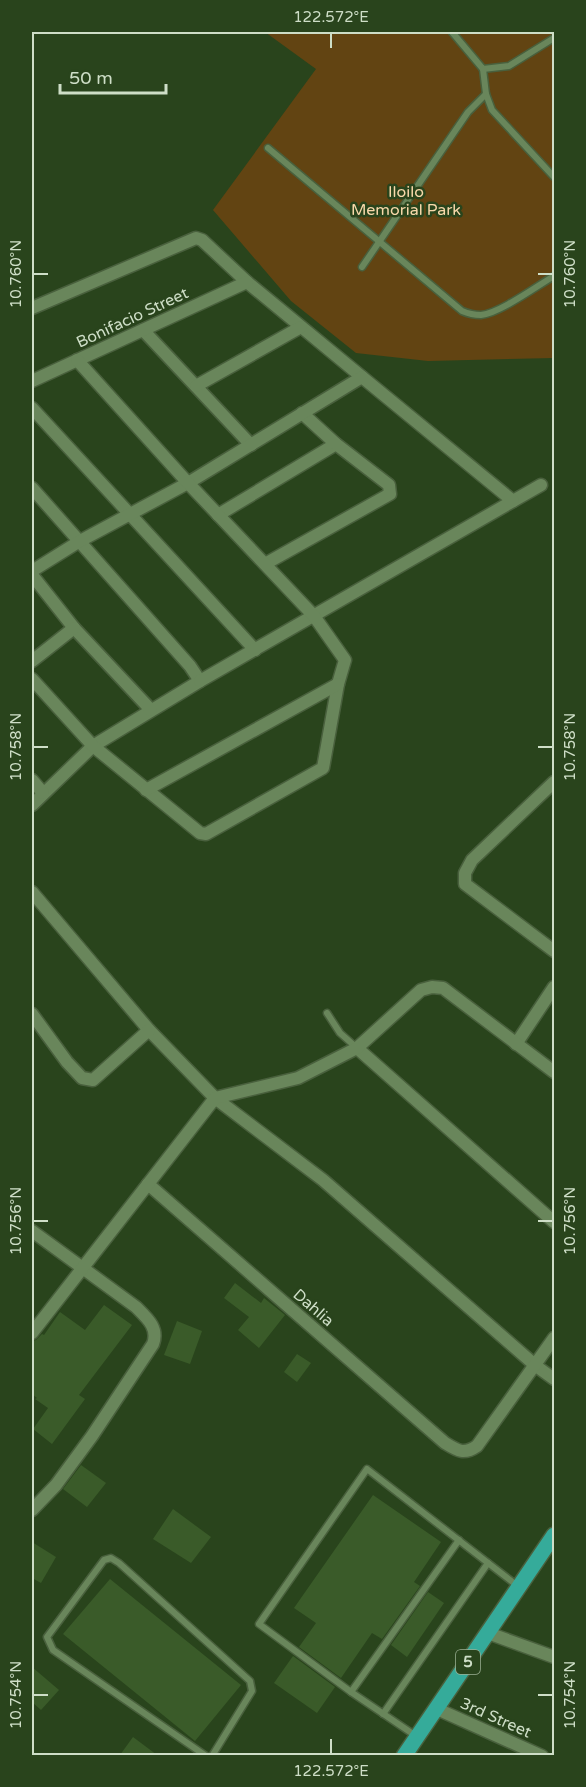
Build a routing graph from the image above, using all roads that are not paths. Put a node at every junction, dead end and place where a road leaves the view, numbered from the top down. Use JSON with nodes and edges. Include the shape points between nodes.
{"nodes":[{"id":1,"x":452,"y":32,"type":"edge"},
{"id":2,"x":555,"y":38,"type":"edge"},
{"id":3,"x":483,"y":69,"type":"junction"},
{"id":4,"x":486,"y":94,"type":"junction"},
{"id":5,"x":268,"y":148,"type":"dead end"},
{"id":6,"x":555,"y":177,"type":"edge"},
{"id":7,"x":379,"y":240,"type":"junction"},
{"id":8,"x":362,"y":267,"type":"dead end"},
{"id":9,"x":555,"y":276,"type":"edge"},
{"id":10,"x":247,"y":282,"type":"junction"},
{"id":11,"x":32,"y":308,"type":"edge"},
{"id":12,"x":301,"y":327,"type":"junction"},
{"id":13,"x":143,"y":330,"type":"junction"},
{"id":14,"x":77,"y":360,"type":"junction"},
{"id":15,"x":362,"y":376,"type":"junction"},
{"id":16,"x":32,"y":381,"type":"edge"},
{"id":17,"x":196,"y":387,"type":"junction"},
{"id":18,"x":32,"y":408,"type":"edge"},
{"id":19,"x":302,"y":413,"type":"junction"},
{"id":20,"x":251,"y":444,"type":"junction"},
{"id":21,"x":336,"y":444,"type":"junction"},
{"id":22,"x":188,"y":483,"type":"junction"},
{"id":23,"x":541,"y":484,"type":"dead end"},
{"id":24,"x":32,"y":488,"type":"edge"},
{"id":25,"x":513,"y":501,"type":"junction"},
{"id":26,"x":132,"y":515,"type":"junction"},
{"id":27,"x":218,"y":515,"type":"junction"},
{"id":28,"x":80,"y":541,"type":"junction"},
{"id":29,"x":265,"y":564,"type":"junction"},
{"id":30,"x":32,"y":573,"type":"edge"},
{"id":31,"x":314,"y":616,"type":"junction"},
{"id":32,"x":75,"y":628,"type":"junction"},
{"id":33,"x":255,"y":650,"type":"junction"},
{"id":34,"x":32,"y":661,"type":"edge"},
{"id":35,"x":32,"y":679,"type":"edge"},
{"id":36,"x":200,"y":681,"type":"junction"},
{"id":37,"x":338,"y":684,"type":"junction"},
{"id":38,"x":151,"y":710,"type":"junction"},
{"id":39,"x":93,"y":746,"type":"junction"},
{"id":40,"x":32,"y":780,"type":"edge"},
{"id":41,"x":555,"y":782,"type":"edge"},
{"id":42,"x":146,"y":790,"type":"junction"},
{"id":43,"x":43,"y":793,"type":"junction"},
{"id":44,"x":32,"y":805,"type":"edge"},
{"id":45,"x":32,"y":892,"type":"edge"},
{"id":46,"x":555,"y":951,"type":"edge"},
{"id":47,"x":555,"y":987,"type":"edge"},
{"id":48,"x":327,"y":1013,"type":"dead end"},
{"id":49,"x":32,"y":1014,"type":"edge"},
{"id":50,"x":149,"y":1030,"type":"junction"},
{"id":51,"x":516,"y":1044,"type":"junction"},
{"id":52,"x":357,"y":1047,"type":"junction"},
{"id":53,"x":555,"y":1072,"type":"edge"},
{"id":54,"x":215,"y":1098,"type":"junction"},
{"id":55,"x":148,"y":1184,"type":"junction"},
{"id":56,"x":555,"y":1222,"type":"edge"},
{"id":57,"x":32,"y":1231,"type":"edge"},
{"id":58,"x":82,"y":1269,"type":"junction"},
{"id":59,"x":32,"y":1333,"type":"edge"},
{"id":60,"x":555,"y":1338,"type":"edge"},
{"id":61,"x":536,"y":1366,"type":"junction"},
{"id":62,"x":555,"y":1379,"type":"edge"},
{"id":63,"x":32,"y":1510,"type":"edge"},
{"id":64,"x":555,"y":1535,"type":"edge"},
{"id":65,"x":459,"y":1540,"type":"junction"},
{"id":66,"x":488,"y":1563,"type":"junction"},
{"id":67,"x":519,"y":1587,"type":"junction"},
{"id":68,"x":488,"y":1633,"type":"junction"},
{"id":69,"x":555,"y":1657,"type":"edge"},
{"id":70,"x":351,"y":1692,"type":"junction"},
{"id":71,"x":437,"y":1709,"type":"junction"},
{"id":72,"x":383,"y":1714,"type":"junction"},
{"id":73,"x":417,"y":1737,"type":"junction"},
{"id":74,"x":206,"y":1755,"type":"edge"},
{"id":75,"x":212,"y":1755,"type":"edge"},
{"id":76,"x":404,"y":1755,"type":"edge"},
{"id":77,"x":542,"y":1755,"type":"edge"}],
"edges":[{"from":1,"to":3,"type":"lane"},
{"from":2,"to":3,"type":"lane","via":[[509,66]]},
{"from":3,"to":4,"type":"lane"},
{"from":4,"to":6,"type":"lane","via":[[492,110]]},
{"from":4,"to":7,"type":"lane","via":[[468,112]]},
{"from":5,"to":7,"type":"lane"},
{"from":7,"to":8,"type":"lane"},
{"from":7,"to":9,"type":"lane","via":[[462,311],[472,315],[495,311]]},
{"from":10,"to":11,"type":"street","via":[[196,238]]},
{"from":10,"to":12,"type":"street"},
{"from":10,"to":13,"type":"street","name":"Bonifacio Street"},
{"from":12,"to":15,"type":"street"},
{"from":12,"to":17,"type":"street"},
{"from":13,"to":14,"type":"street","name":"Bonifacio Street"},
{"from":13,"to":17,"type":"street"},
{"from":14,"to":16,"type":"street","name":"Bonifacio Street"},
{"from":14,"to":22,"type":"street"},
{"from":15,"to":19,"type":"street"},
{"from":15,"to":25,"type":"street"},
{"from":17,"to":20,"type":"street"},
{"from":18,"to":26,"type":"street"},
{"from":19,"to":20,"type":"street"},
{"from":19,"to":21,"type":"street"},
{"from":20,"to":22,"type":"street"},
{"from":21,"to":27,"type":"street"},
{"from":21,"to":29,"type":"street","via":[[389,486],[390,494]]},
{"from":22,"to":26,"type":"street"},
{"from":22,"to":27,"type":"street"},
{"from":23,"to":25,"type":"street"},
{"from":24,"to":28,"type":"street"},
{"from":25,"to":31,"type":"street"},
{"from":26,"to":28,"type":"street"},
{"from":26,"to":33,"type":"street"},
{"from":27,"to":29,"type":"street"},
{"from":28,"to":30,"type":"street"},
{"from":28,"to":36,"type":"street"},
{"from":29,"to":31,"type":"street"},
{"from":30,"to":32,"type":"street"},
{"from":31,"to":33,"type":"street"},
{"from":31,"to":37,"type":"street","via":[[345,660]]},
{"from":32,"to":34,"type":"street"},
{"from":32,"to":38,"type":"street"},
{"from":33,"to":36,"type":"street"},
{"from":35,"to":39,"type":"street"},
{"from":36,"to":38,"type":"street"},
{"from":37,"to":42,"type":"street"},
{"from":37,"to":42,"type":"street","via":[[323,768],[212,832],[201,833]]},
{"from":38,"to":39,"type":"street"},
{"from":39,"to":42,"type":"street"},
{"from":39,"to":43,"type":"street"},
{"from":40,"to":43,"type":"street"},
{"from":41,"to":46,"type":"street","via":[[472,860],[465,873],[465,884]]},
{"from":43,"to":44,"type":"street"},
{"from":45,"to":50,"type":"street"},
{"from":47,"to":51,"type":"street"},
{"from":48,"to":52,"type":"lane","via":[[340,1033]]},
{"from":49,"to":50,"type":"street","via":[[66,1062],[82,1078],[93,1080]]},
{"from":50,"to":54,"type":"street"},
{"from":51,"to":52,"type":"street","via":[[443,988],[432,987],[421,990]]},
{"from":51,"to":53,"type":"street"},
{"from":52,"to":54,"type":"street","via":[[298,1078]]},
{"from":52,"to":56,"type":"street"},
{"from":54,"to":55,"type":"street"},
{"from":54,"to":61,"type":"street","via":[[323,1180]]},
{"from":55,"to":58,"type":"street"},
{"from":55,"to":61,"type":"street","name":"Dahlia","via":[[444,1443],[461,1452],[477,1446]]},
{"from":57,"to":58,"type":"street"},
{"from":58,"to":59,"type":"street"},
{"from":58,"to":63,"type":"street","via":[[136,1307],[148,1319],[156,1337],[92,1436]]},
{"from":60,"to":61,"type":"street"},
{"from":61,"to":62,"type":"street"},
{"from":64,"to":67,"type":"main road","number":"5"},
{"from":65,"to":66,"type":"lane"},
{"from":65,"to":70,"type":"lane"},
{"from":65,"to":70,"type":"lane","via":[[366,1469],[260,1624]]},
{"from":66,"to":67,"type":"lane"},
{"from":66,"to":72,"type":"lane"},
{"from":67,"to":68,"type":"main road","number":"5"},
{"from":68,"to":69,"type":"street"},
{"from":68,"to":71,"type":"main road","number":"5"},
{"from":70,"to":72,"type":"lane"},
{"from":71,"to":73,"type":"main road","number":"5"},
{"from":71,"to":77,"type":"street","name":"3rd Street"},
{"from":72,"to":73,"type":"lane"},
{"from":73,"to":76,"type":"main road","number":"5"},
{"from":74,"to":75,"type":"lane","via":[[48,1643],[47,1637],[104,1560],[111,1558],[119,1563],[250,1681],[252,1691]]}]}
